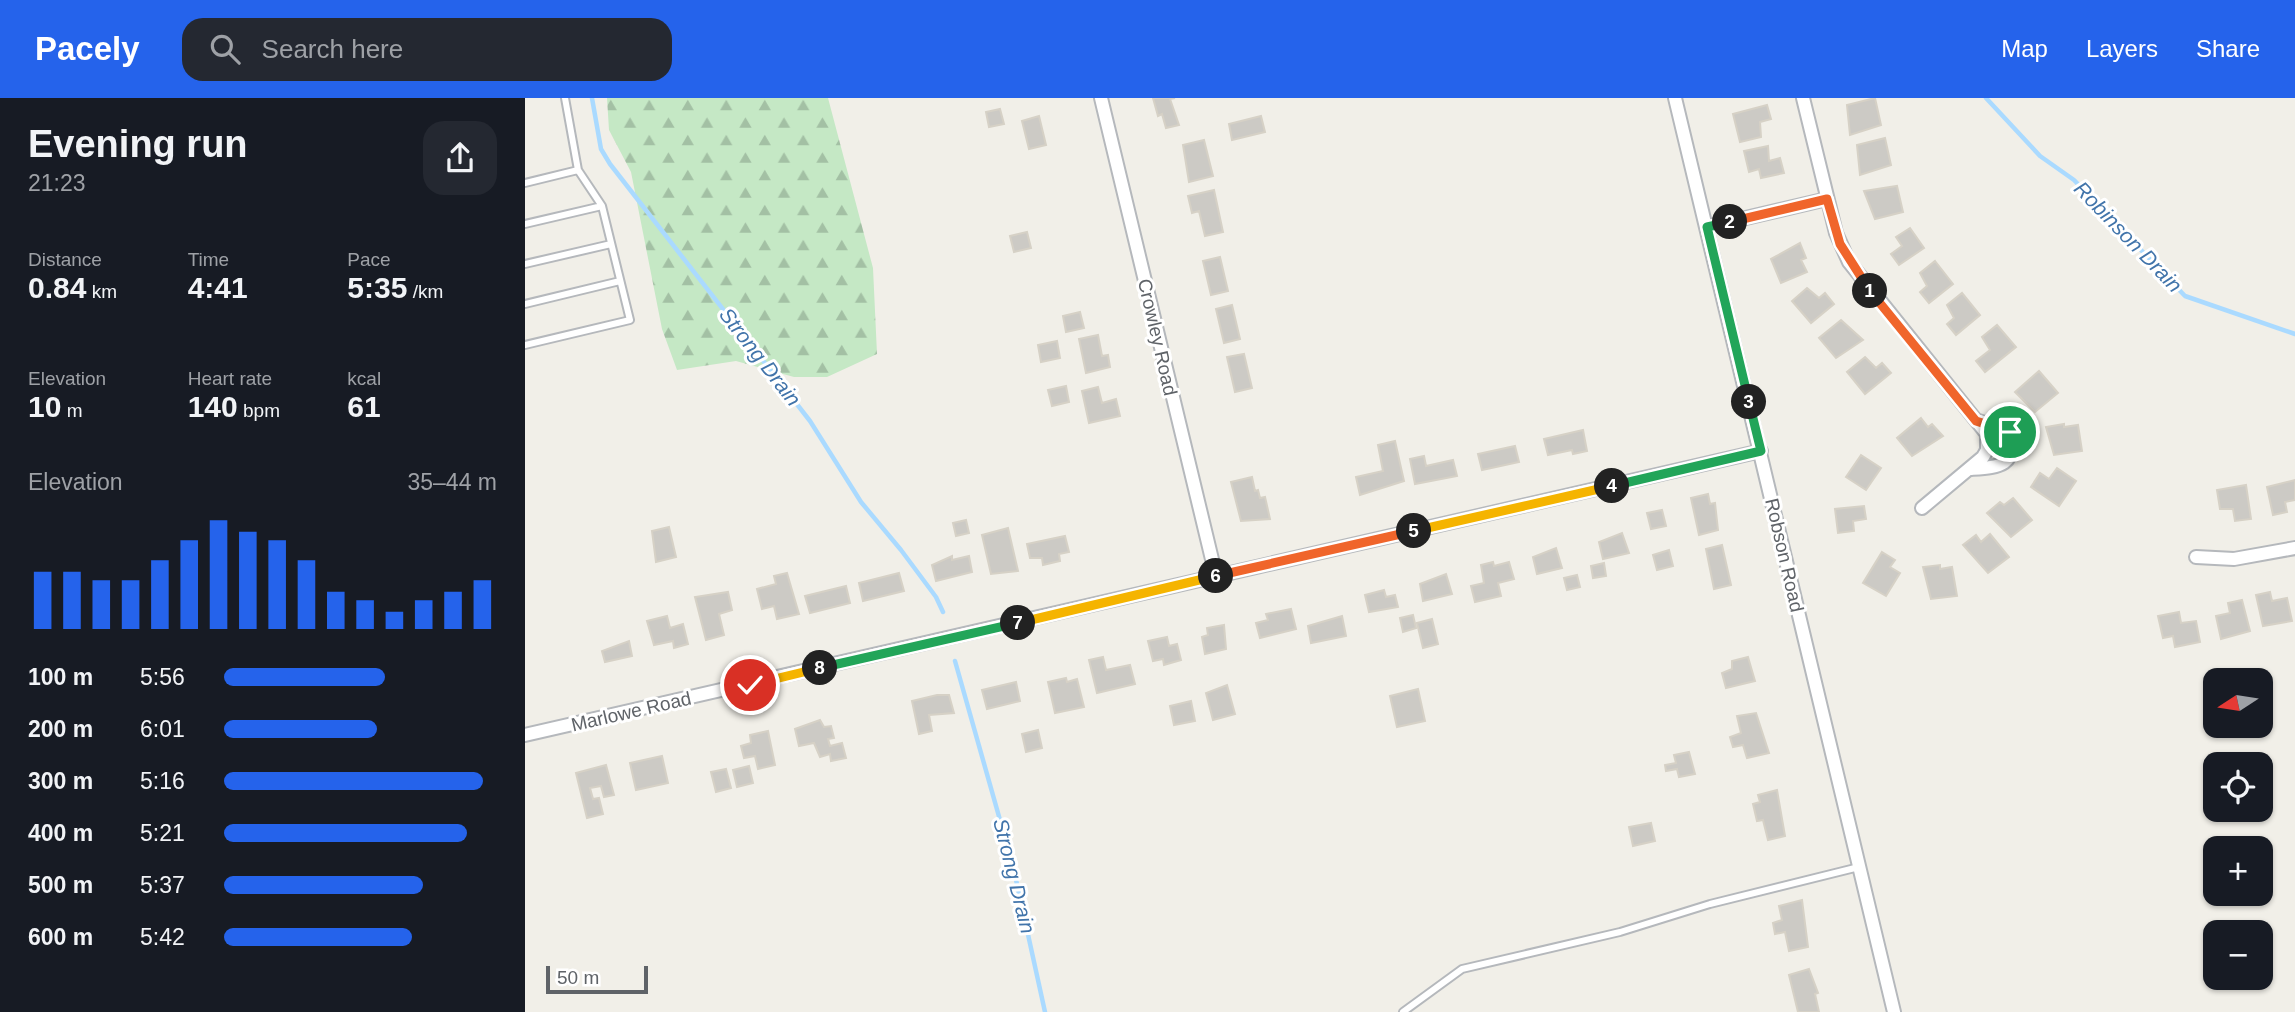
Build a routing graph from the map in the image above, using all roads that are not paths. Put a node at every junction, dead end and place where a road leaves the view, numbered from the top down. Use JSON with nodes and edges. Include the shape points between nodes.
{"nodes":[{"id":1,"x":565,"y":98,"type":"edge"},
{"id":2,"x":1101,"y":98,"type":"edge"},
{"id":3,"x":1675,"y":98,"type":"edge"},
{"id":4,"x":1803,"y":98,"type":"edge"},
{"id":5,"x":578,"y":170,"type":"junction"},
{"id":6,"x":525,"y":183,"type":"edge"},
{"id":7,"x":1827,"y":199,"type":"junction"},
{"id":8,"x":602,"y":206,"type":"junction"},
{"id":9,"x":525,"y":225,"type":"edge"},
{"id":10,"x":1707,"y":227,"type":"junction"},
{"id":11,"x":611,"y":244,"type":"junction"},
{"id":12,"x":525,"y":264,"type":"edge"},
{"id":13,"x":620,"y":281,"type":"junction"},
{"id":14,"x":525,"y":304,"type":"edge"},
{"id":15,"x":525,"y":345,"type":"edge"},
{"id":16,"x":1976,"y":421,"type":"junction"},
{"id":17,"x":1761,"y":451,"type":"junction"},
{"id":18,"x":1970,"y":469,"type":"junction"},
{"id":19,"x":1922,"y":508,"type":"dead end"},
{"id":20,"x":2295,"y":548,"type":"edge"},
{"id":21,"x":2196,"y":557,"type":"dead end"},
{"id":22,"x":1216,"y":576,"type":"junction"},
{"id":23,"x":525,"y":735,"type":"edge"},
{"id":24,"x":1859,"y":867,"type":"junction"},
{"id":25,"x":1403,"y":1012,"type":"edge"},
{"id":26,"x":1894,"y":1012,"type":"edge"}],
"edges":[{"from":1,"to":5,"type":"lane"},
{"from":2,"to":22,"type":"street","name":"Crowley Road"},
{"from":3,"to":10,"type":"street","name":"Robson Road"},
{"from":4,"to":7,"type":"street"},
{"from":5,"to":6,"type":"lane"},
{"from":5,"to":8,"type":"lane"},
{"from":7,"to":10,"type":"street"},
{"from":7,"to":16,"type":"street","via":[[1849,262]]},
{"from":8,"to":9,"type":"lane"},
{"from":8,"to":11,"type":"lane"},
{"from":10,"to":17,"type":"street","name":"Robson Road"},
{"from":11,"to":12,"type":"lane"},
{"from":11,"to":13,"type":"lane"},
{"from":13,"to":14,"type":"lane"},
{"from":13,"to":15,"type":"lane","via":[[630,320]]},
{"from":16,"to":18,"type":"street","via":[[1987,434],[1988,446]]},
{"from":16,"to":18,"type":"street","via":[[2010,432],[2013,445],[2008,460],[1997,467]]},
{"from":17,"to":22,"type":"street","name":"Marlowe Road"},
{"from":17,"to":24,"type":"street","name":"Robson Road"},
{"from":18,"to":19,"type":"street"},
{"from":20,"to":21,"type":"street","via":[[2234,559]]},
{"from":22,"to":23,"type":"street","name":"Marlowe Road"},
{"from":24,"to":25,"type":"lane","via":[[1462,969]]},
{"from":24,"to":26,"type":"street","name":"Robson Road"}]}
